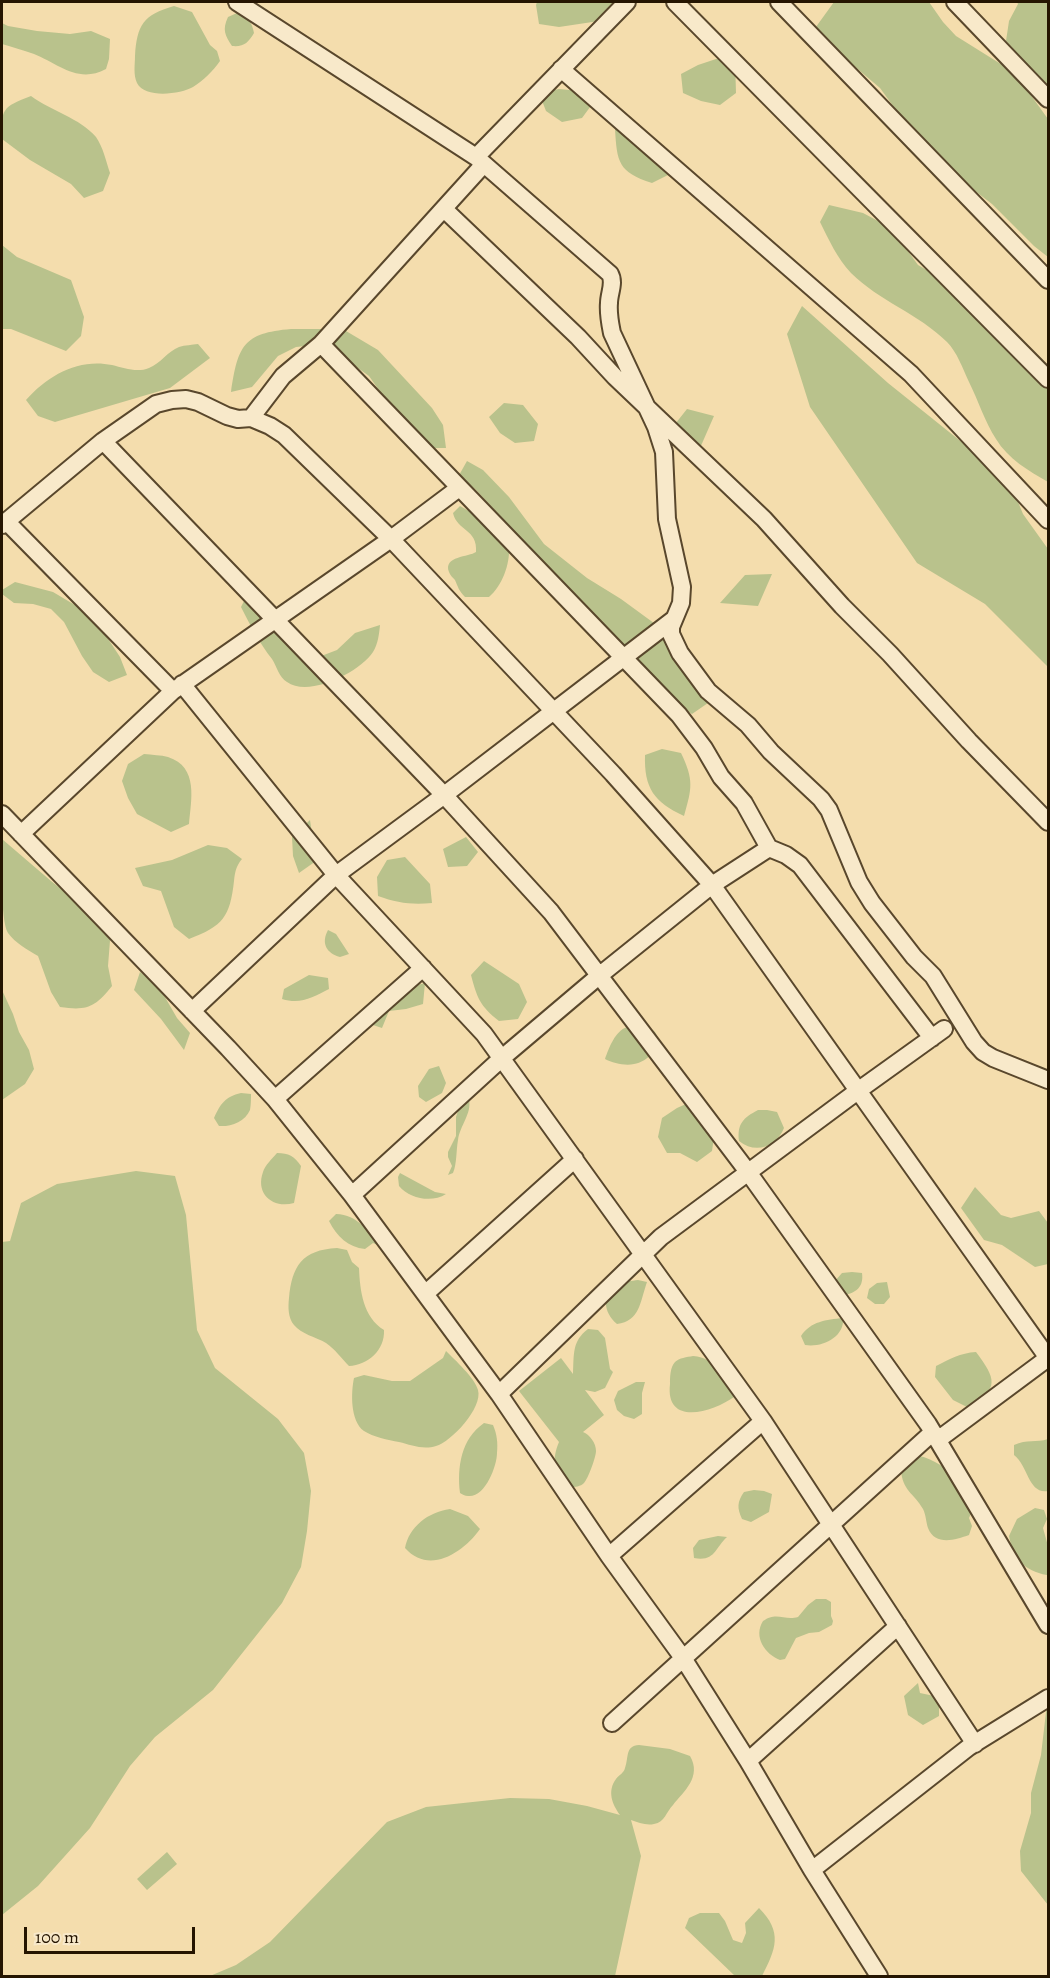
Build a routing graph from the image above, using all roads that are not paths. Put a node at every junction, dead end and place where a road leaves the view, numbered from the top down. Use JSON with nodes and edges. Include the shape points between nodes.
{"nodes":[{"id":1,"x":237,"y":2,"type":"edge"},
{"id":2,"x":627,"y":2,"type":"edge"},
{"id":3,"x":675,"y":2,"type":"edge"},
{"id":4,"x":779,"y":2,"type":"edge"},
{"id":5,"x":955,"y":2,"type":"edge"},
{"id":6,"x":561,"y":69,"type":"junction"},
{"id":7,"x":1048,"y":99,"type":"edge"},
{"id":8,"x":480,"y":161,"type":"junction"},
{"id":9,"x":444,"y":209,"type":"junction"},
{"id":10,"x":1048,"y":280,"type":"edge"},
{"id":11,"x":321,"y":344,"type":"junction"},
{"id":12,"x":1048,"y":379,"type":"edge"},
{"id":13,"x":646,"y":406,"type":"junction"},
{"id":14,"x":251,"y":418,"type":"junction"},
{"id":15,"x":103,"y":441,"type":"junction"},
{"id":16,"x":459,"y":488,"type":"junction"},
{"id":17,"x":1048,"y":520,"type":"edge"},
{"id":18,"x":4,"y":523,"type":"edge"},
{"id":19,"x":392,"y":539,"type":"junction"},
{"id":20,"x":275,"y":619,"type":"junction"},
{"id":21,"x":674,"y":619,"type":"junction"},
{"id":22,"x":623,"y":657,"type":"junction"},
{"id":23,"x":177,"y":687,"type":"junction"},
{"id":24,"x":553,"y":711,"type":"junction"},
{"id":25,"x":444,"y":795,"type":"junction"},
{"id":26,"x":2,"y":814,"type":"edge"},
{"id":27,"x":1048,"y":822,"type":"edge"},
{"id":28,"x":21,"y":834,"type":"junction"},
{"id":29,"x":769,"y":848,"type":"junction"},
{"id":30,"x":336,"y":875,"type":"junction"},
{"id":31,"x":712,"y":885,"type":"junction"},
{"id":32,"x":423,"y":968,"type":"junction"},
{"id":33,"x":600,"y":975,"type":"junction"},
{"id":34,"x":192,"y":1011,"type":"junction"},
{"id":35,"x":502,"y":1058,"type":"junction"},
{"id":36,"x":1048,"y":1080,"type":"edge"},
{"id":37,"x":859,"y":1090,"type":"junction"},
{"id":38,"x":275,"y":1099,"type":"junction"},
{"id":39,"x":575,"y":1160,"type":"junction"},
{"id":40,"x":748,"y":1172,"type":"junction"},
{"id":41,"x":352,"y":1195,"type":"junction"},
{"id":42,"x":643,"y":1254,"type":"junction"},
{"id":43,"x":425,"y":1294,"type":"junction"},
{"id":44,"x":1048,"y":1358,"type":"edge"},
{"id":45,"x":499,"y":1394,"type":"junction"},
{"id":46,"x":763,"y":1421,"type":"junction"},
{"id":47,"x":936,"y":1436,"type":"junction"},
{"id":48,"x":831,"y":1524,"type":"junction"},
{"id":49,"x":609,"y":1556,"type":"junction"},
{"id":50,"x":1048,"y":1625,"type":"edge"},
{"id":51,"x":898,"y":1626,"type":"junction"},
{"id":52,"x":683,"y":1658,"type":"junction"},
{"id":53,"x":1048,"y":1698,"type":"edge"},
{"id":54,"x":612,"y":1723,"type":"dead end"},
{"id":55,"x":975,"y":1743,"type":"junction"},
{"id":56,"x":748,"y":1761,"type":"junction"},
{"id":57,"x":812,"y":1870,"type":"junction"},
{"id":58,"x":879,"y":1977,"type":"edge"}],
"edges":[{"from":1,"to":8,"type":"street"},
{"from":2,"to":6,"type":"street"},
{"from":3,"to":12,"type":"street"},
{"from":4,"to":10,"type":"street"},
{"from":5,"to":7,"type":"street"},
{"from":6,"to":8,"type":"street"},
{"from":6,"to":17,"type":"street","via":[[911,374]]},
{"from":8,"to":9,"type":"street"},
{"from":8,"to":13,"type":"street","via":[[610,274],[612,333]]},
{"from":9,"to":11,"type":"street"},
{"from":9,"to":13,"type":"street"},
{"from":11,"to":14,"type":"street","via":[[283,376]]},
{"from":11,"to":16,"type":"street"},
{"from":13,"to":21,"type":"street","via":[[664,452],[667,519],[682,587]]},
{"from":13,"to":27,"type":"street","via":[[764,519]]},
{"from":14,"to":15,"type":"street","via":[[238,419],[186,399],[172,400],[156,404]]},
{"from":14,"to":19,"type":"street","via":[[296,445]]},
{"from":15,"to":18,"type":"street"},
{"from":15,"to":20,"type":"street"},
{"from":16,"to":19,"type":"street"},
{"from":16,"to":22,"type":"street"},
{"from":18,"to":23,"type":"street"},
{"from":19,"to":20,"type":"street"},
{"from":19,"to":24,"type":"street"},
{"from":20,"to":23,"type":"street"},
{"from":20,"to":25,"type":"street"},
{"from":21,"to":22,"type":"street"},
{"from":21,"to":36,"type":"street","via":[[671,634],[698,679],[829,810],[872,903],[933,976],[974,1042],[993,1058]]},
{"from":22,"to":24,"type":"street"},
{"from":22,"to":29,"type":"street","via":[[679,715],[721,777],[744,803]]},
{"from":23,"to":28,"type":"street"},
{"from":23,"to":30,"type":"street"},
{"from":24,"to":25,"type":"street"},
{"from":24,"to":31,"type":"street"},
{"from":25,"to":30,"type":"street"},
{"from":25,"to":33,"type":"street","via":[[551,912]]},
{"from":26,"to":28,"type":"street"},
{"from":28,"to":34,"type":"street"},
{"from":29,"to":31,"type":"street"},
{"from":29,"to":37,"type":"street","via":[[803,868],[938,1034]]},
{"from":30,"to":32,"type":"street"},
{"from":30,"to":34,"type":"street"},
{"from":31,"to":33,"type":"street"},
{"from":31,"to":37,"type":"street"},
{"from":32,"to":35,"type":"street"},
{"from":32,"to":38,"type":"street"},
{"from":33,"to":35,"type":"street"},
{"from":33,"to":40,"type":"street"},
{"from":34,"to":38,"type":"street"},
{"from":35,"to":39,"type":"street"},
{"from":35,"to":41,"type":"street"},
{"from":37,"to":40,"type":"street"},
{"from":37,"to":44,"type":"street"},
{"from":38,"to":41,"type":"street"},
{"from":39,"to":42,"type":"street"},
{"from":39,"to":43,"type":"street"},
{"from":40,"to":42,"type":"street"},
{"from":40,"to":47,"type":"street"},
{"from":41,"to":43,"type":"street"},
{"from":42,"to":45,"type":"street"},
{"from":42,"to":46,"type":"street"},
{"from":43,"to":45,"type":"street"},
{"from":44,"to":47,"type":"street"},
{"from":45,"to":49,"type":"street"},
{"from":46,"to":48,"type":"street"},
{"from":46,"to":49,"type":"street"},
{"from":47,"to":48,"type":"street"},
{"from":47,"to":50,"type":"street"},
{"from":48,"to":51,"type":"street"},
{"from":48,"to":52,"type":"street"},
{"from":49,"to":52,"type":"street"},
{"from":51,"to":55,"type":"street"},
{"from":51,"to":56,"type":"street"},
{"from":52,"to":54,"type":"street"},
{"from":52,"to":56,"type":"street"},
{"from":53,"to":55,"type":"street"},
{"from":55,"to":57,"type":"street"},
{"from":56,"to":57,"type":"street"},
{"from":57,"to":58,"type":"street"}]}
